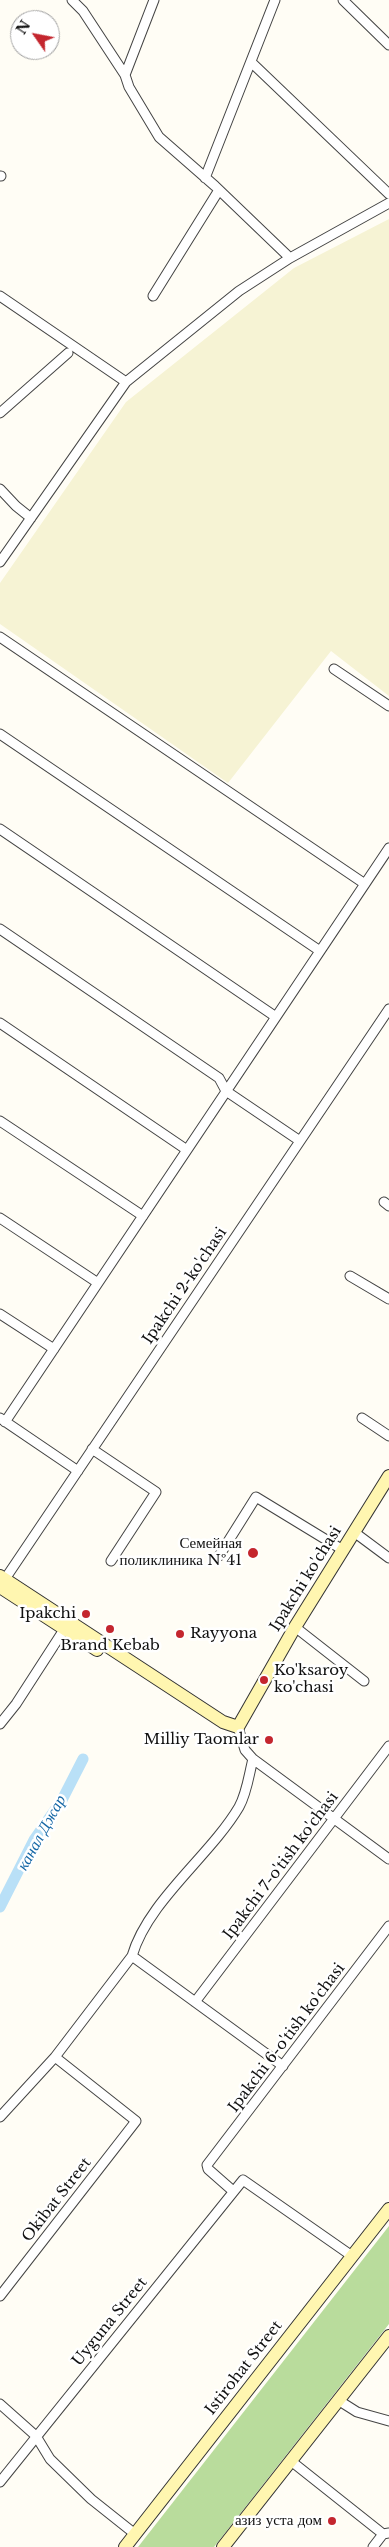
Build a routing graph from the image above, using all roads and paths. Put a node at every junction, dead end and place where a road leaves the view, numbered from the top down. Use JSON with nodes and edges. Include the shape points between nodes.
{"nodes":[{"id":1,"x":72,"y":0,"type":"edge"},
{"id":2,"x":154,"y":0,"type":"edge"},
{"id":3,"x":275,"y":0,"type":"edge"},
{"id":4,"x":343,"y":0,"type":"edge"},
{"id":5,"x":389,"y":45,"type":"edge"},
{"id":6,"x":250,"y":62,"type":"junction"},
{"id":7,"x":125,"y":75,"type":"junction"},
{"id":8,"x":205,"y":178,"type":"junction"},
{"id":9,"x":219,"y":190,"type":"junction"},
{"id":10,"x":389,"y":194,"type":"edge"},
{"id":11,"x":389,"y":204,"type":"edge"},
{"id":12,"x":290,"y":258,"type":"junction"},
{"id":13,"x":0,"y":296,"type":"edge"},
{"id":14,"x":153,"y":296,"type":"dead end"},
{"id":15,"x":68,"y":353,"type":"dead end"},
{"id":16,"x":126,"y":382,"type":"junction"},
{"id":17,"x":0,"y":412,"type":"edge"},
{"id":18,"x":0,"y":489,"type":"edge"},
{"id":19,"x":31,"y":518,"type":"junction"},
{"id":20,"x":0,"y":562,"type":"edge"},
{"id":21,"x":0,"y":637,"type":"edge"},
{"id":22,"x":334,"y":669,"type":"dead end"},
{"id":23,"x":389,"y":706,"type":"edge"},
{"id":24,"x":0,"y":734,"type":"edge"},
{"id":25,"x":0,"y":829,"type":"edge"},
{"id":26,"x":389,"y":848,"type":"edge"},
{"id":27,"x":364,"y":884,"type":"junction"},
{"id":28,"x":0,"y":929,"type":"edge"},
{"id":29,"x":320,"y":952,"type":"junction"},
{"id":30,"x":389,"y":1009,"type":"edge"},
{"id":31,"x":276,"y":1017,"type":"junction"},
{"id":32,"x":0,"y":1023,"type":"edge"},
{"id":33,"x":226,"y":1091,"type":"junction"},
{"id":34,"x":0,"y":1121,"type":"edge"},
{"id":35,"x":300,"y":1141,"type":"junction"},
{"id":36,"x":187,"y":1150,"type":"junction"},
{"id":37,"x":143,"y":1216,"type":"junction"},
{"id":38,"x":0,"y":1218,"type":"edge"},
{"id":39,"x":350,"y":1276,"type":"dead end"},
{"id":40,"x":98,"y":1283,"type":"junction"},
{"id":41,"x":389,"y":1299,"type":"edge"},
{"id":42,"x":0,"y":1314,"type":"edge"},
{"id":43,"x":54,"y":1350,"type":"junction"},
{"id":44,"x":362,"y":1418,"type":"dead end"},
{"id":45,"x":3,"y":1420,"type":"edge"},
{"id":46,"x":389,"y":1436,"type":"edge"},
{"id":47,"x":92,"y":1449,"type":"junction"},
{"id":48,"x":78,"y":1471,"type":"junction"},
{"id":49,"x":389,"y":1476,"type":"edge"},
{"id":50,"x":354,"y":1532,"type":"junction"},
{"id":51,"x":343,"y":1550,"type":"junction"},
{"id":52,"x":219,"y":1556,"type":"dead end"},
{"id":53,"x":389,"y":1558,"type":"edge"},
{"id":54,"x":111,"y":1561,"type":"dead end"},
{"id":55,"x":2,"y":1581,"type":"edge"},
{"id":56,"x":67,"y":1625,"type":"junction"},
{"id":57,"x":295,"y":1627,"type":"junction"},
{"id":58,"x":364,"y":1681,"type":"dead end"},
{"id":59,"x":0,"y":1724,"type":"edge"},
{"id":60,"x":238,"y":1727,"type":"junction"},
{"id":61,"x":389,"y":1746,"type":"edge"},
{"id":62,"x":253,"y":1759,"type":"junction"},
{"id":63,"x":334,"y":1818,"type":"junction"},
{"id":64,"x":389,"y":1859,"type":"edge"},
{"id":65,"x":389,"y":1926,"type":"edge"},
{"id":66,"x":132,"y":1956,"type":"junction"},
{"id":67,"x":194,"y":2002,"type":"junction"},
{"id":68,"x":55,"y":2056,"type":"junction"},
{"id":69,"x":283,"y":2066,"type":"junction"},
{"id":70,"x":0,"y":2118,"type":"edge"},
{"id":71,"x":233,"y":2191,"type":"junction"},
{"id":72,"x":389,"y":2209,"type":"edge"},
{"id":73,"x":352,"y":2256,"type":"junction"},
{"id":74,"x":0,"y":2296,"type":"edge"},
{"id":75,"x":389,"y":2336,"type":"edge"},
{"id":76,"x":338,"y":2400,"type":"junction"},
{"id":77,"x":0,"y":2404,"type":"edge"},
{"id":78,"x":389,"y":2421,"type":"edge"},
{"id":79,"x":36,"y":2436,"type":"junction"},
{"id":80,"x":291,"y":2461,"type":"junction"},
{"id":81,"x":0,"y":2482,"type":"edge"},
{"id":82,"x":135,"y":2534,"type":"junction"},
{"id":83,"x":386,"y":2534,"type":"edge"},
{"id":84,"x":125,"y":2547,"type":"edge"},
{"id":85,"x":223,"y":2547,"type":"edge"},
{"id":86,"x":373,"y":2547,"type":"edge"}],
"edges":[{"from":1,"to":7,"type":"street","via":[[83,11]]},
{"from":2,"to":7,"type":"street"},
{"from":3,"to":6,"type":"street"},
{"from":4,"to":5,"type":"street"},
{"from":6,"to":8,"type":"street"},
{"from":6,"to":10,"type":"street"},
{"from":7,"to":8,"type":"street","via":[[159,137]]},
{"from":8,"to":9,"type":"street"},
{"from":9,"to":12,"type":"street"},
{"from":9,"to":14,"type":"street"},
{"from":11,"to":12,"type":"street"},
{"from":12,"to":16,"type":"street","via":[[239,291]]},
{"from":13,"to":16,"type":"street"},
{"from":15,"to":17,"type":"street"},
{"from":16,"to":19,"type":"street"},
{"from":18,"to":19,"type":"street"},
{"from":19,"to":20,"type":"street"},
{"from":21,"to":27,"type":"street"},
{"from":22,"to":23,"type":"street"},
{"from":24,"to":29,"type":"street"},
{"from":25,"to":31,"type":"street"},
{"from":26,"to":27,"type":"street"},
{"from":27,"to":29,"type":"street"},
{"from":28,"to":33,"type":"street","via":[[219,1078]]},
{"from":29,"to":31,"type":"street"},
{"from":30,"to":35,"type":"street","name":"Ipakchi 2-ko'chasi"},
{"from":31,"to":33,"type":"street"},
{"from":32,"to":36,"type":"street"},
{"from":33,"to":35,"type":"street"},
{"from":33,"to":36,"type":"street"},
{"from":34,"to":37,"type":"street"},
{"from":35,"to":47,"type":"street","name":"Ipakchi 2-ko'chasi"},
{"from":36,"to":37,"type":"street"},
{"from":37,"to":40,"type":"street"},
{"from":38,"to":40,"type":"street"},
{"from":39,"to":41,"type":"street"},
{"from":40,"to":43,"type":"street"},
{"from":42,"to":43,"type":"street"},
{"from":43,"to":45,"type":"street"},
{"from":44,"to":46,"type":"street"},
{"from":45,"to":48,"type":"street"},
{"from":47,"to":48,"type":"street","name":"Ipakchi 2-ko'chasi"},
{"from":47,"to":54,"type":"street","via":[[156,1492]]},
{"from":48,"to":55,"type":"street","name":"Ipakchi 2-ko'chasi"},
{"from":49,"to":50,"type":"main road","name":"Ipakchi ko'chasi"},
{"from":50,"to":51,"type":"main road","name":"Ipakchi ko'chasi"},
{"from":50,"to":53,"type":"street"},
{"from":51,"to":52,"type":"street","via":[[256,1497]]},
{"from":51,"to":57,"type":"main road","name":"Ipakchi ko'chasi"},
{"from":55,"to":56,"type":"main road"},
{"from":56,"to":59,"type":"street"},
{"from":56,"to":60,"type":"main road","via":[[223,1722]]},
{"from":57,"to":58,"type":"street"},
{"from":57,"to":60,"type":"main road","name":"Ipakchi ko'chasi"},
{"from":60,"to":62,"type":"street","via":[[245,1750]]},
{"from":61,"to":63,"type":"street","name":"Ipakchi 7-o'tish ko'chasi"},
{"from":62,"to":63,"type":"street"},
{"from":62,"to":66,"type":"street","via":[[238,1809],[157,1910],[136,1943]]},
{"from":63,"to":64,"type":"street"},
{"from":63,"to":67,"type":"street","name":"Ipakchi 7-o'tish ko'chasi"},
{"from":65,"to":69,"type":"street","name":"Ipakchi 6-o'tish ko'chasi"},
{"from":66,"to":67,"type":"street"},
{"from":66,"to":68,"type":"street"},
{"from":67,"to":69,"type":"street"},
{"from":68,"to":70,"type":"street"},
{"from":68,"to":74,"type":"street","name":"Okibat Street","via":[[136,2121]]},
{"from":69,"to":71,"type":"street","name":"Ipakchi 6-o'tish ko'chasi","via":[[206,2167]]},
{"from":71,"to":73,"type":"street","name":"Uyguna Street","via":[[243,2180]]},
{"from":71,"to":79,"type":"street","name":"Uyguna Street"},
{"from":72,"to":73,"type":"main road","name":"Istirohat Street"},
{"from":73,"to":82,"type":"main road","name":"Istirohat Street"},
{"from":75,"to":76,"type":"main road"},
{"from":76,"to":78,"type":"street","via":[[357,2412]]},
{"from":76,"to":80,"type":"main road"},
{"from":77,"to":79,"type":"street"},
{"from":79,"to":81,"type":"street","name":"Uyguna Street"},
{"from":79,"to":82,"type":"street","via":[[50,2459],[91,2499]]},
{"from":80,"to":83,"type":"street"},
{"from":80,"to":85,"type":"main road"},
{"from":82,"to":84,"type":"main road","name":"Istirohat Street"},
{"from":83,"to":86,"type":"street"}]}
